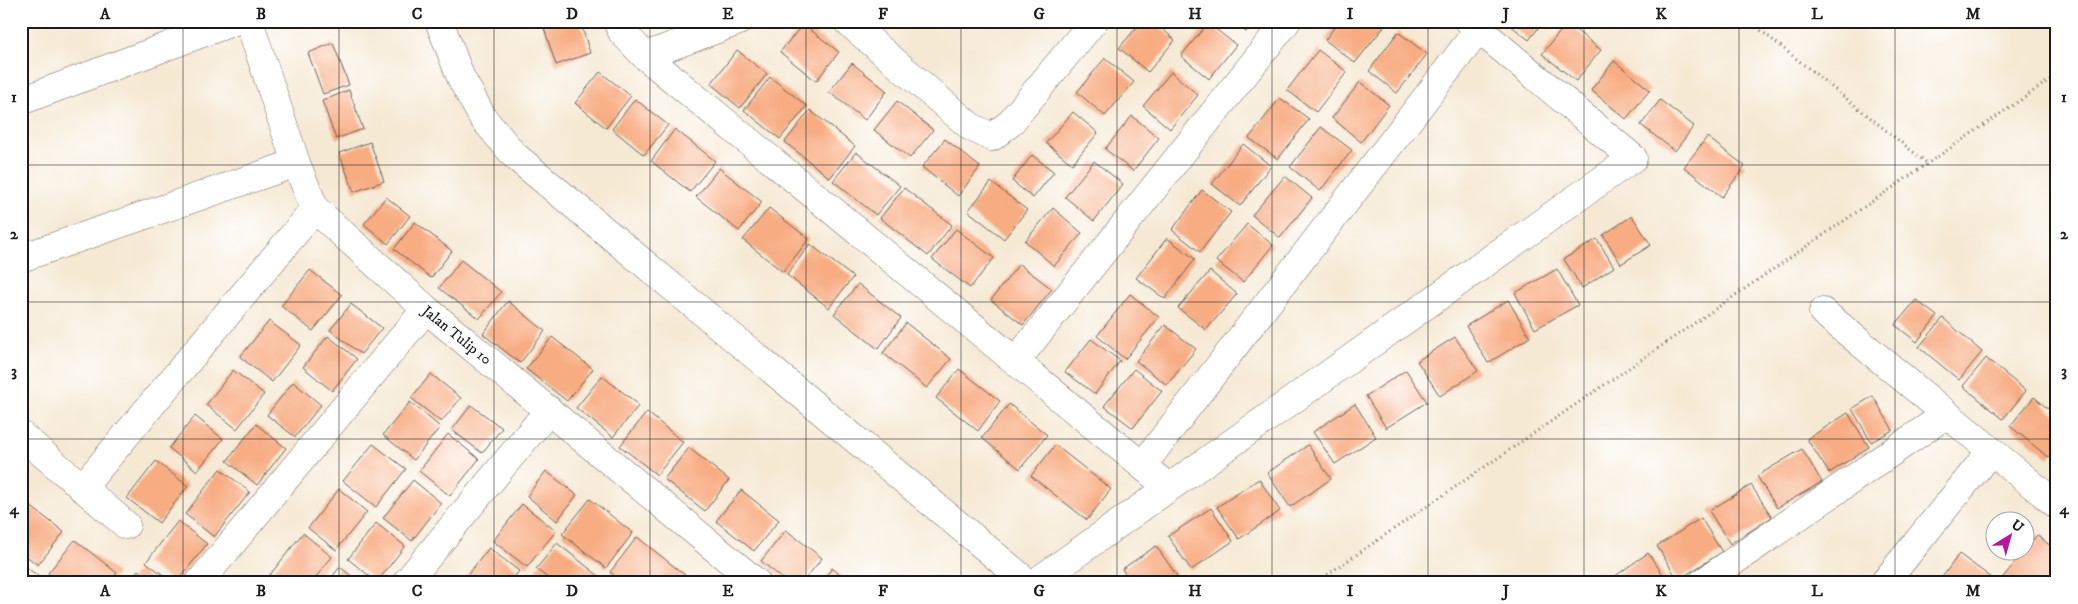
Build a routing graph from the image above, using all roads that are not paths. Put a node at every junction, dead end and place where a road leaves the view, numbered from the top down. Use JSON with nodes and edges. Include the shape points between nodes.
{"nodes":[{"id":1,"x":235,"y":21,"type":"edge"},
{"id":2,"x":249,"y":21,"type":"edge"},
{"id":3,"x":439,"y":21,"type":"edge"},
{"id":4,"x":617,"y":21,"type":"edge"},
{"id":5,"x":739,"y":21,"type":"edge"},
{"id":6,"x":847,"y":21,"type":"edge"},
{"id":7,"x":1094,"y":21,"type":"edge"},
{"id":8,"x":1287,"y":21,"type":"edge"},
{"id":9,"x":1474,"y":25,"type":"edge"},
{"id":10,"x":645,"y":56,"type":"junction"},
{"id":11,"x":21,"y":101,"type":"edge"},
{"id":12,"x":296,"y":163,"type":"junction"},
{"id":13,"x":315,"y":209,"type":"junction"},
{"id":14,"x":21,"y":258,"type":"edge"},
{"id":15,"x":426,"y":309,"type":"junction"},
{"id":16,"x":1823,"y":312,"type":"dead end"},
{"id":17,"x":1016,"y":361,"type":"junction"},
{"id":18,"x":549,"y":410,"type":"junction"},
{"id":19,"x":1947,"y":414,"type":"junction"},
{"id":20,"x":21,"y":435,"type":"edge"},
{"id":21,"x":1991,"y":450,"type":"junction"},
{"id":22,"x":1142,"y":466,"type":"junction"},
{"id":23,"x":82,"y":488,"type":"junction"},
{"id":24,"x":1168,"y":488,"type":"junction"},
{"id":25,"x":2057,"y":505,"type":"edge"},
{"id":26,"x":126,"y":525,"type":"dead end"},
{"id":27,"x":200,"y":583,"type":"edge"},
{"id":28,"x":406,"y":583,"type":"edge"},
{"id":29,"x":757,"y":583,"type":"edge"},
{"id":30,"x":1028,"y":583,"type":"edge"},
{"id":31,"x":1035,"y":583,"type":"edge"},
{"id":32,"x":1702,"y":583,"type":"edge"},
{"id":33,"x":1884,"y":583,"type":"edge"}],
"edges":[{"from":1,"to":11,"type":"street"},
{"from":2,"to":12,"type":"street","name":"Jalan Tulip 10"},
{"from":3,"to":30,"type":"street","via":[[461,78],[483,118],[515,156]]},
{"from":4,"to":10,"type":"street","via":[[622,32]]},
{"from":5,"to":10,"type":"street"},
{"from":6,"to":7,"type":"street","via":[[971,127],[992,137],[1009,124]]},
{"from":8,"to":17,"type":"street"},
{"from":9,"to":22,"type":"street"},
{"from":9,"to":24,"type":"street","via":[[1633,158]]},
{"from":10,"to":17,"type":"street"},
{"from":12,"to":13,"type":"street","name":"Jalan Tulip 10"},
{"from":12,"to":14,"type":"street"},
{"from":13,"to":15,"type":"street","name":"Jalan Tulip 10"},
{"from":13,"to":23,"type":"street"},
{"from":15,"to":18,"type":"street","name":"Jalan Tulip 10"},
{"from":15,"to":27,"type":"street"},
{"from":16,"to":19,"type":"street"},
{"from":17,"to":22,"type":"street"},
{"from":18,"to":28,"type":"street"},
{"from":18,"to":29,"type":"street","name":"Jalan Tulip 10"},
{"from":19,"to":21,"type":"street"},
{"from":19,"to":32,"type":"street"},
{"from":20,"to":23,"type":"street"},
{"from":21,"to":25,"type":"street"},
{"from":21,"to":33,"type":"street"},
{"from":22,"to":24,"type":"street"},
{"from":23,"to":26,"type":"street"},
{"from":24,"to":31,"type":"street"}]}
